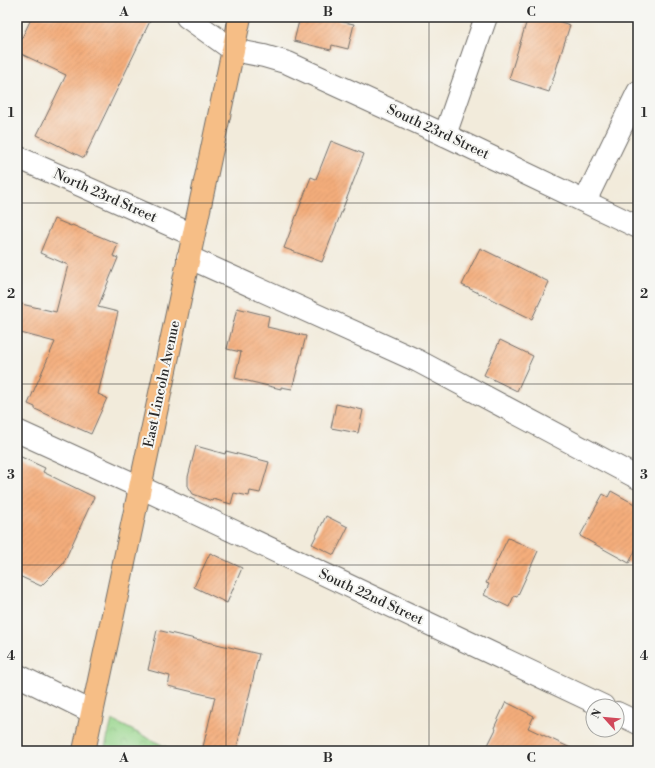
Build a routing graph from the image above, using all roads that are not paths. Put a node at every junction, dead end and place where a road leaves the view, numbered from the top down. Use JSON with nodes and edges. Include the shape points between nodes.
{"nodes":[{"id":1,"x":187,"y":17,"type":"edge"},
{"id":2,"x":240,"y":17,"type":"edge"},
{"id":3,"x":486,"y":17,"type":"edge"},
{"id":4,"x":233,"y":50,"type":"junction"},
{"id":5,"x":638,"y":92,"type":"edge"},
{"id":6,"x":445,"y":136,"type":"junction"},
{"id":7,"x":17,"y":157,"type":"edge"},
{"id":8,"x":585,"y":201,"type":"junction"},
{"id":9,"x":638,"y":227,"type":"edge"},
{"id":10,"x":193,"y":235,"type":"junction"},
{"id":11,"x":188,"y":257,"type":"junction"},
{"id":12,"x":17,"y":430,"type":"edge"},
{"id":13,"x":638,"y":478,"type":"edge"},
{"id":14,"x":140,"y":487,"type":"junction"},
{"id":15,"x":17,"y":674,"type":"edge"},
{"id":16,"x":586,"y":698,"type":"edge"},
{"id":17,"x":92,"y":712,"type":"junction"},
{"id":18,"x":625,"y":717,"type":"edge"},
{"id":19,"x":638,"y":723,"type":"edge"},
{"id":20,"x":84,"y":751,"type":"edge"}],
"edges":[{"from":1,"to":4,"type":"street"},
{"from":2,"to":4,"type":"main road","name":"East Lincoln Avenue"},
{"from":3,"to":6,"type":"street"},
{"from":4,"to":6,"type":"street","name":"South 23rd Street","via":[[288,63]]},
{"from":4,"to":10,"type":"main road","name":"East Lincoln Avenue"},
{"from":5,"to":8,"type":"street"},
{"from":6,"to":8,"type":"street","name":"South 23rd Street"},
{"from":7,"to":10,"type":"street","name":"North 23rd Street"},
{"from":8,"to":9,"type":"street","name":"South 23rd Street"},
{"from":10,"to":11,"type":"main road","name":"East Lincoln Avenue"},
{"from":11,"to":13,"type":"street","via":[[418,361]]},
{"from":11,"to":14,"type":"main road","name":"East Lincoln Avenue"},
{"from":12,"to":14,"type":"street","name":"South 22nd Street"},
{"from":14,"to":16,"type":"street","name":"South 22nd Street"},
{"from":14,"to":17,"type":"main road","name":"East Lincoln Avenue"},
{"from":15,"to":17,"type":"street"},
{"from":17,"to":20,"type":"main road","name":"East Lincoln Avenue"},
{"from":18,"to":19,"type":"street"}]}
